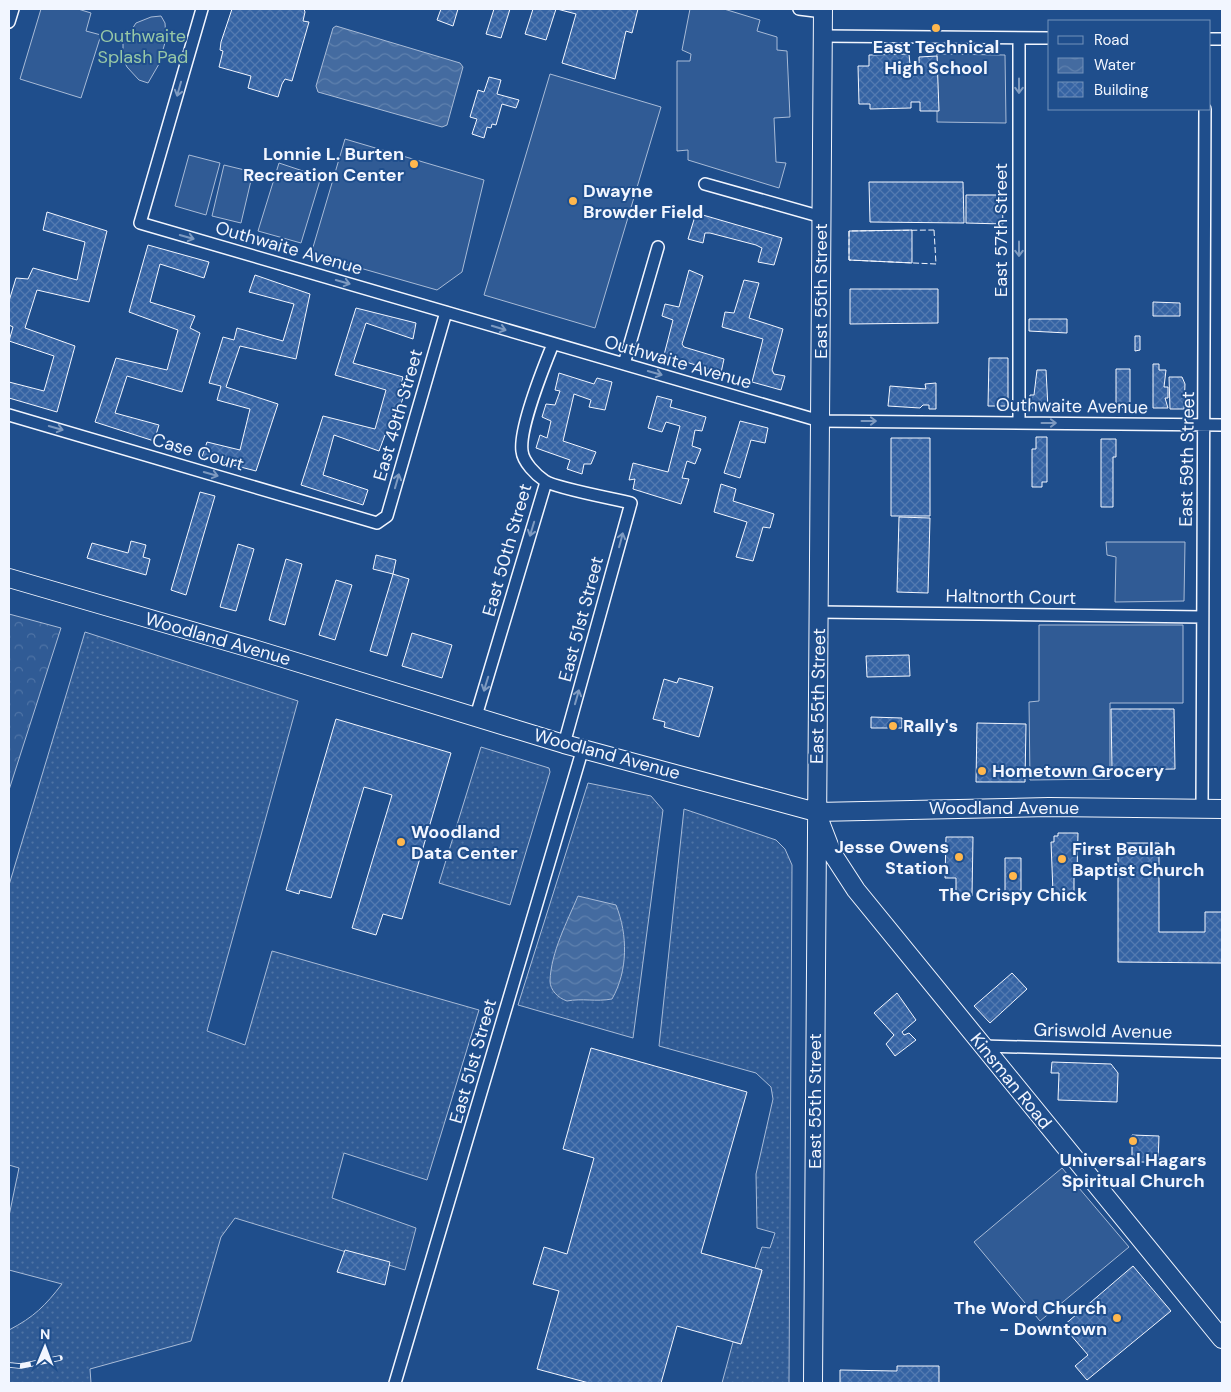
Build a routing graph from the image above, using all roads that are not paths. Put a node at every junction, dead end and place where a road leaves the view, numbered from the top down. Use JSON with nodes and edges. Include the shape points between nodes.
{"nodes":[{"id":1,"x":13,"y":9,"type":"edge"},
{"id":2,"x":202,"y":9,"type":"edge"},
{"id":3,"x":799,"y":9,"type":"edge"},
{"id":4,"x":823,"y":11,"type":"edge"},
{"id":5,"x":9,"y":22,"type":"edge"},
{"id":6,"x":823,"y":36,"type":"junction"},
{"id":7,"x":1019,"y":38,"type":"junction"},
{"id":8,"x":1048,"y":38,"type":"edge"},
{"id":9,"x":1205,"y":110,"type":"edge"},
{"id":10,"x":705,"y":184,"type":"dead end"},
{"id":11,"x":822,"y":217,"type":"junction"},
{"id":12,"x":658,"y":247,"type":"dead end"},
{"id":13,"x":446,"y":312,"type":"junction"},
{"id":14,"x":553,"y":344,"type":"junction"},
{"id":15,"x":624,"y":364,"type":"junction"},
{"id":16,"x":9,"y":415,"type":"edge"},
{"id":17,"x":820,"y":421,"type":"junction"},
{"id":18,"x":1019,"y":423,"type":"junction"},
{"id":19,"x":1205,"y":426,"type":"junction"},
{"id":20,"x":1222,"y":426,"type":"edge"},
{"id":21,"x":546,"y":482,"type":"junction"},
{"id":22,"x":377,"y":523,"type":"joint"},
{"id":23,"x":9,"y":578,"type":"edge"},
{"id":24,"x":819,"y":612,"type":"junction"},
{"id":25,"x":1202,"y":617,"type":"junction"},
{"id":26,"x":476,"y":716,"type":"junction"},
{"id":27,"x":564,"y":744,"type":"junction"},
{"id":28,"x":583,"y":748,"type":"junction"},
{"id":29,"x":1202,"y":809,"type":"junction"},
{"id":30,"x":1222,"y":809,"type":"edge"},
{"id":31,"x":816,"y":812,"type":"junction"},
{"id":32,"x":982,"y":1046,"type":"junction"},
{"id":33,"x":1222,"y":1052,"type":"edge"},
{"id":34,"x":1222,"y":1339,"type":"edge"},
{"id":35,"x":395,"y":1383,"type":"edge"},
{"id":36,"x":813,"y":1383,"type":"edge"}],
"edges":[{"from":1,"to":5,"type":"street"},
{"from":2,"to":13,"type":"street","name":"Outhwaite Avenue","one_way":true,"via":[[140,223]]},
{"from":3,"to":4,"type":"street"},
{"from":4,"to":6,"type":"main road","name":"East 55th Street"},
{"from":6,"to":7,"type":"street"},
{"from":6,"to":11,"type":"main road","name":"East 55th Street"},
{"from":7,"to":8,"type":"street"},
{"from":7,"to":18,"type":"street","name":"East 57th Street","one_way":true},
{"from":9,"to":19,"type":"street","name":"East 59th Street"},
{"from":10,"to":11,"type":"street"},
{"from":11,"to":17,"type":"main road","name":"East 55th Street"},
{"from":12,"to":15,"type":"street"},
{"from":13,"to":14,"type":"street","name":"Outhwaite Avenue","one_way":true},
{"from":22,"to":13,"type":"street","name":"East 49th Street","one_way":true,"via":[[387,516]]},
{"from":14,"to":15,"type":"street","name":"Outhwaite Avenue"},
{"from":14,"to":21,"type":"street","name":"East 50th Street","via":[[522,438],[522,452],[529,465]]},
{"from":15,"to":17,"type":"street","name":"Outhwaite Avenue","one_way":true},
{"from":16,"to":22,"type":"street","name":"Case Court","one_way":true},
{"from":17,"to":18,"type":"street","name":"Outhwaite Avenue","one_way":true},
{"from":17,"to":24,"type":"main road","name":"East 55th Street"},
{"from":18,"to":19,"type":"street","name":"Outhwaite Avenue","one_way":true},
{"from":19,"to":20,"type":"street","name":"Outhwaite Avenue"},
{"from":19,"to":25,"type":"street","name":"East 59th Street"},
{"from":21,"to":26,"type":"street","name":"East 50th Street","one_way":true},
{"from":27,"to":21,"type":"street","name":"East 51st Street","one_way":true,"via":[[631,503]]},
{"from":23,"to":26,"type":"main road","name":"Woodland Avenue"},
{"from":24,"to":25,"type":"street","name":"Haltnorth Court"},
{"from":24,"to":31,"type":"main road","name":"East 55th Street"},
{"from":25,"to":29,"type":"street","name":"East 59th Street"},
{"from":26,"to":27,"type":"main road","name":"Woodland Avenue"},
{"from":27,"to":28,"type":"main road","name":"Woodland Avenue"},
{"from":28,"to":31,"type":"main road","name":"Woodland Avenue"},
{"from":28,"to":35,"type":"street","name":"East 51st Street"},
{"from":29,"to":30,"type":"main road","name":"Woodland Avenue"},
{"from":29,"to":31,"type":"main road","name":"Woodland Avenue","via":[[1049,807]]},
{"from":31,"to":32,"type":"main road","name":"Kinsman Road","via":[[832,853],[856,890]]},
{"from":31,"to":36,"type":"main road","name":"East 55th Street"},
{"from":32,"to":33,"type":"street","name":"Griswold Avenue"},
{"from":32,"to":34,"type":"main road","name":"Kinsman Road"}]}
